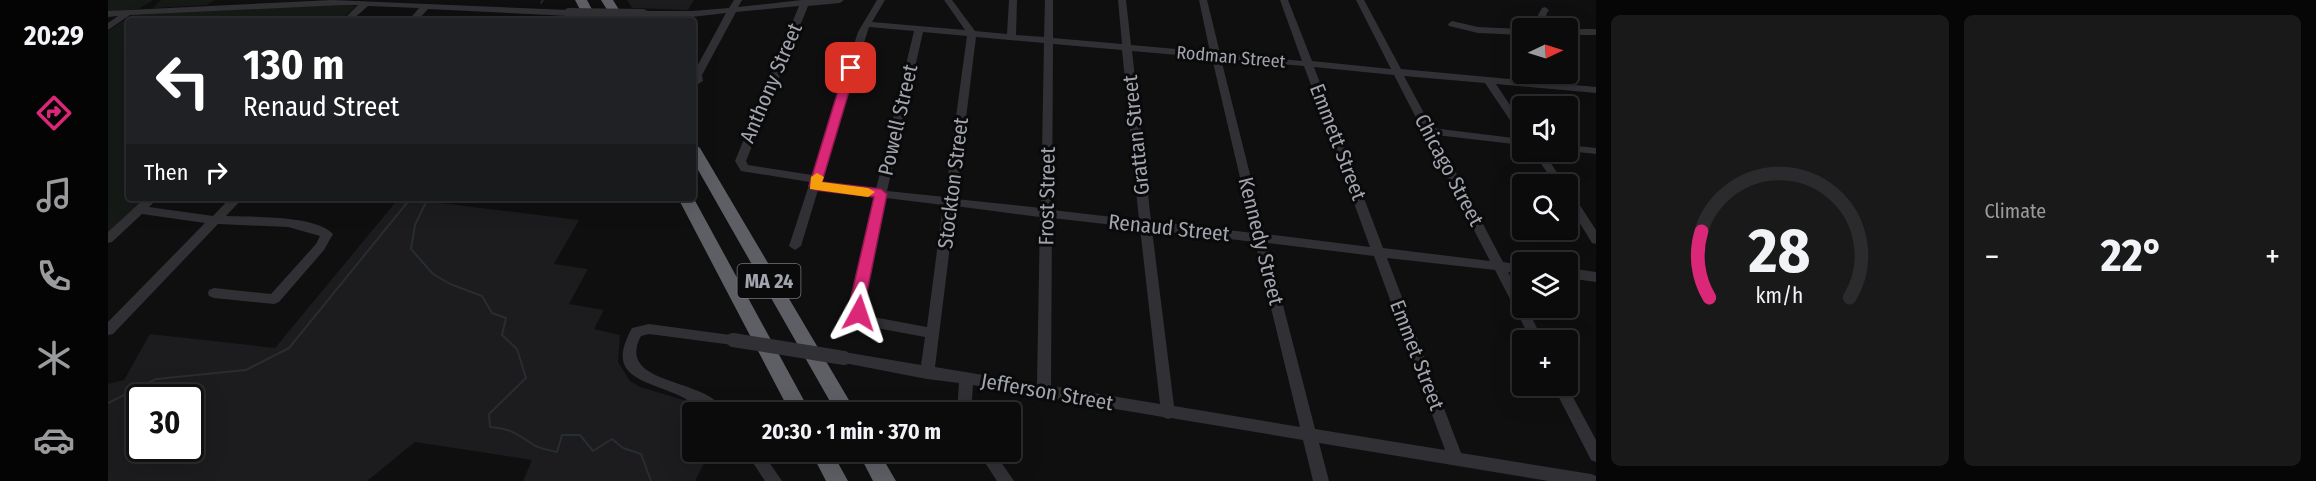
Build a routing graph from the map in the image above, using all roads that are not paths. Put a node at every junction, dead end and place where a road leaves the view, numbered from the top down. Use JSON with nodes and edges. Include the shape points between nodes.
{"nodes":[{"id":1,"x":157,"y":0,"type":"edge"},
{"id":2,"x":218,"y":0,"type":"edge"},
{"id":3,"x":581,"y":0,"type":"edge"},
{"id":4,"x":607,"y":0,"type":"edge"},
{"id":5,"x":738,"y":0,"type":"edge"},
{"id":6,"x":840,"y":0,"type":"edge"},
{"id":7,"x":881,"y":0,"type":"edge"},
{"id":8,"x":948,"y":0,"type":"edge"},
{"id":9,"x":1013,"y":0,"type":"edge"},
{"id":10,"x":1049,"y":0,"type":"edge"},
{"id":11,"x":1122,"y":0,"type":"edge"},
{"id":12,"x":1203,"y":0,"type":"edge"},
{"id":13,"x":1284,"y":0,"type":"edge"},
{"id":14,"x":1360,"y":0,"type":"edge"},
{"id":15,"x":338,"y":1,"type":"edge"},
{"id":16,"x":276,"y":2,"type":"edge"},
{"id":17,"x":397,"y":2,"type":"edge"},
{"id":18,"x":805,"y":2,"type":"edge"},
{"id":19,"x":366,"y":3,"type":"junction"},
{"id":20,"x":426,"y":6,"type":"junction"},
{"id":21,"x":208,"y":7,"type":"junction"},
{"id":22,"x":1545,"y":10,"type":"dead end"},
{"id":23,"x":732,"y":11,"type":"junction"},
{"id":24,"x":134,"y":12,"type":"junction"},
{"id":25,"x":108,"y":14,"type":"edge"},
{"id":26,"x":349,"y":18,"type":"edge"},
{"id":27,"x":415,"y":18,"type":"edge"},
{"id":28,"x":590,"y":18,"type":"edge"},
{"id":29,"x":618,"y":18,"type":"edge"},
{"id":30,"x":1544,"y":18,"type":"edge"},
{"id":31,"x":867,"y":24,"type":"junction"},
{"id":32,"x":1452,"y":24,"type":"dead end"},
{"id":33,"x":108,"y":27,"type":"edge"},
{"id":34,"x":919,"y":28,"type":"junction"},
{"id":35,"x":1512,"y":32,"type":"edge"},
{"id":36,"x":1578,"y":32,"type":"edge"},
{"id":37,"x":1596,"y":32,"type":"edge"},
{"id":38,"x":972,"y":33,"type":"junction"},
{"id":39,"x":1011,"y":36,"type":"junction"},
{"id":40,"x":1049,"y":40,"type":"junction"},
{"id":41,"x":1127,"y":47,"type":"junction"},
{"id":42,"x":1217,"y":56,"type":"junction"},
{"id":43,"x":1308,"y":64,"type":"junction"},
{"id":44,"x":1398,"y":72,"type":"junction"},
{"id":45,"x":698,"y":81,"type":"dead end"},
{"id":46,"x":1489,"y":81,"type":"junction"},
{"id":47,"x":1539,"y":85,"type":"joint"},
{"id":48,"x":1596,"y":90,"type":"edge"},
{"id":49,"x":1512,"y":114,"type":"edge"},
{"id":50,"x":1428,"y":131,"type":"junction"},
{"id":51,"x":1512,"y":141,"type":"edge"},
{"id":52,"x":1578,"y":149,"type":"edge"},
{"id":53,"x":1596,"y":152,"type":"edge"},
{"id":54,"x":696,"y":153,"type":"edge"},
{"id":55,"x":742,"y":166,"type":"joint"},
{"id":56,"x":816,"y":182,"type":"junction"},
{"id":57,"x":881,"y":194,"type":"junction"},
{"id":58,"x":149,"y":201,"type":"edge"},
{"id":59,"x":234,"y":201,"type":"edge"},
{"id":60,"x":688,"y":201,"type":"edge"},
{"id":61,"x":949,"y":201,"type":"junction"},
{"id":62,"x":139,"y":210,"type":"junction"},
{"id":63,"x":1578,"y":212,"type":"edge"},
{"id":64,"x":1046,"y":213,"type":"junction"},
{"id":65,"x":215,"y":220,"type":"junction"},
{"id":66,"x":1145,"y":225,"type":"junction"},
{"id":67,"x":108,"y":238,"type":"edge"},
{"id":68,"x":1260,"y":238,"type":"junction"},
{"id":69,"x":1596,"y":240,"type":"edge"},
{"id":70,"x":795,"y":246,"type":"dead end"},
{"id":71,"x":1378,"y":252,"type":"junction"},
{"id":72,"x":1499,"y":266,"type":"junction"},
{"id":73,"x":1512,"y":267,"type":"edge"},
{"id":74,"x":1578,"y":274,"type":"edge"},
{"id":75,"x":1596,"y":277,"type":"edge"},
{"id":76,"x":214,"y":293,"type":"dead end"},
{"id":77,"x":108,"y":330,"type":"edge"},
{"id":78,"x":1532,"y":330,"type":"edge"},
{"id":79,"x":932,"y":333,"type":"junction"},
{"id":80,"x":927,"y":373,"type":"junction"},
{"id":81,"x":966,"y":379,"type":"junction"},
{"id":82,"x":1044,"y":392,"type":"junction"},
{"id":83,"x":1565,"y":396,"type":"edge"},
{"id":84,"x":705,"y":402,"type":"edge"},
{"id":85,"x":795,"y":402,"type":"edge"},
{"id":86,"x":840,"y":402,"type":"edge"},
{"id":87,"x":965,"y":402,"type":"edge"},
{"id":88,"x":1168,"y":413,"type":"junction"},
{"id":89,"x":1312,"y":436,"type":"junction"},
{"id":90,"x":1596,"y":455,"type":"edge"},
{"id":91,"x":1456,"y":459,"type":"junction"},
{"id":92,"x":761,"y":462,"type":"edge"},
{"id":93,"x":827,"y":462,"type":"edge"},
{"id":94,"x":874,"y":462,"type":"edge"},
{"id":95,"x":993,"y":462,"type":"edge"},
{"id":96,"x":774,"y":481,"type":"edge"},
{"id":97,"x":837,"y":481,"type":"edge"},
{"id":98,"x":885,"y":481,"type":"edge"},
{"id":99,"x":1006,"y":481,"type":"edge"},
{"id":100,"x":1321,"y":481,"type":"edge"},
{"id":101,"x":1591,"y":481,"type":"edge"}],
"edges":[{"from":1,"to":24,"type":"street"},
{"from":2,"to":21,"type":"street"},
{"from":3,"to":28,"type":"highway"},
{"from":4,"to":29,"type":"highway"},
{"from":5,"to":23,"type":"street"},
{"from":6,"to":18,"type":"street"},
{"from":7,"to":31,"type":"street"},
{"from":8,"to":38,"type":"street"},
{"from":9,"to":39,"type":"street"},
{"from":10,"to":40,"type":"street","name":"Frost Street"},
{"from":11,"to":41,"type":"street","name":"Grattan Street"},
{"from":12,"to":42,"type":"street","name":"Kennedy Street"},
{"from":13,"to":43,"type":"street","name":"Emmett Street"},
{"from":14,"to":44,"type":"street","name":"Chicago Street"},
{"from":15,"to":16,"type":"street"},
{"from":15,"to":19,"type":"street"},
{"from":16,"to":21,"type":"street"},
{"from":17,"to":19,"type":"street"},
{"from":17,"to":20,"type":"street"},
{"from":18,"to":23,"type":"street"},
{"from":18,"to":55,"type":"street","name":"Anthony Street","via":[[744,148]]},
{"from":19,"to":26,"type":"street"},
{"from":20,"to":23,"type":"street","bridge":true,"via":[[569,13]]},
{"from":20,"to":27,"type":"street"},
{"from":21,"to":24,"type":"street"},
{"from":22,"to":30,"type":"street"},
{"from":23,"to":45,"type":"street","via":[[697,75]]},
{"from":24,"to":25,"type":"street"},
{"from":24,"to":33,"type":"street"},
{"from":31,"to":34,"type":"street","name":"Rodman Street"},
{"from":31,"to":56,"type":"street"},
{"from":32,"to":35,"type":"street"},
{"from":34,"to":38,"type":"street","name":"Rodman Street"},
{"from":34,"to":57,"type":"street","name":"Powell Street"},
{"from":36,"to":37,"type":"street"},
{"from":38,"to":39,"type":"street","name":"Rodman Street"},
{"from":38,"to":61,"type":"street","name":"Stockton Street"},
{"from":39,"to":40,"type":"street","name":"Rodman Street"},
{"from":40,"to":41,"type":"street","name":"Rodman Street"},
{"from":40,"to":64,"type":"street","name":"Frost Street"},
{"from":41,"to":42,"type":"street","name":"Rodman Street"},
{"from":41,"to":66,"type":"street","name":"Grattan Street"},
{"from":42,"to":43,"type":"street","name":"Rodman Street"},
{"from":42,"to":68,"type":"street","name":"Kennedy Street"},
{"from":43,"to":44,"type":"street","name":"Rodman Street"},
{"from":43,"to":71,"type":"street","name":"Emmett Street"},
{"from":44,"to":46,"type":"street","name":"Rodman Street"},
{"from":44,"to":50,"type":"street","name":"Chicago Street"},
{"from":46,"to":47,"type":"street","name":"Rodman Street"},
{"from":46,"to":49,"type":"street"},
{"from":47,"to":48,"type":"street","name":"Rodman Street"},
{"from":50,"to":51,"type":"street"},
{"from":50,"to":72,"type":"street","name":"Chicago Street"},
{"from":52,"to":53,"type":"street"},
{"from":54,"to":86,"type":"highway","number":"MA 24"},
{"from":55,"to":56,"type":"street","name":"Renaud Street"},
{"from":56,"to":57,"type":"street","name":"Renaud Street"},
{"from":56,"to":70,"type":"street"},
{"from":57,"to":61,"type":"street","name":"Renaud Street"},
{"from":57,"to":79,"type":"street","name":"Powell Street","via":[[859,313],[872,322]]},
{"from":58,"to":62,"type":"street"},
{"from":59,"to":65,"type":"street"},
{"from":60,"to":85,"type":"highway","number":"MA 24"},
{"from":61,"to":64,"type":"street","name":"Renaud Street"},
{"from":61,"to":79,"type":"street","name":"Stockton Street"},
{"from":62,"to":65,"type":"street"},
{"from":62,"to":67,"type":"street"},
{"from":63,"to":69,"type":"street"},
{"from":64,"to":66,"type":"street","name":"Renaud Street"},
{"from":64,"to":82,"type":"street","name":"Frost Street"},
{"from":65,"to":76,"type":"street","via":[[274,223],[326,233],[320,247],[274,299]]},
{"from":65,"to":77,"type":"street"},
{"from":66,"to":68,"type":"street","name":"Renaud Street"},
{"from":66,"to":88,"type":"street","name":"Grattan Street"},
{"from":68,"to":71,"type":"street","name":"Renaud Street"},
{"from":68,"to":89,"type":"street","name":"Kennedy Street"},
{"from":71,"to":72,"type":"street","name":"Renaud Street"},
{"from":71,"to":91,"type":"street","name":"Emmet Street"},
{"from":72,"to":73,"type":"street","name":"Renaud Street"},
{"from":72,"to":78,"type":"street","name":"Chicago Street"},
{"from":74,"to":75,"type":"street"},
{"from":79,"to":80,"type":"street","name":"Stockton Street"},
{"from":80,"to":81,"type":"street","name":"Jefferson Street"},
{"from":80,"to":84,"type":"street","name":"Jefferson Street","bridge":true,"via":[[661,329],[637,332],[629,356],[636,372]]},
{"from":81,"to":82,"type":"street","name":"Jefferson Street"},
{"from":81,"to":87,"type":"street"},
{"from":82,"to":88,"type":"street","name":"Jefferson Street"},
{"from":83,"to":90,"type":"street"},
{"from":88,"to":89,"type":"street","name":"Jefferson Street"},
{"from":89,"to":91,"type":"street","name":"Jefferson Street"},
{"from":89,"to":100,"type":"street","name":"Kennedy Street"},
{"from":91,"to":101,"type":"street","name":"Jefferson Street"},
{"from":92,"to":96,"type":"street"},
{"from":93,"to":97,"type":"highway"},
{"from":94,"to":98,"type":"highway"},
{"from":95,"to":99,"type":"street"}]}
